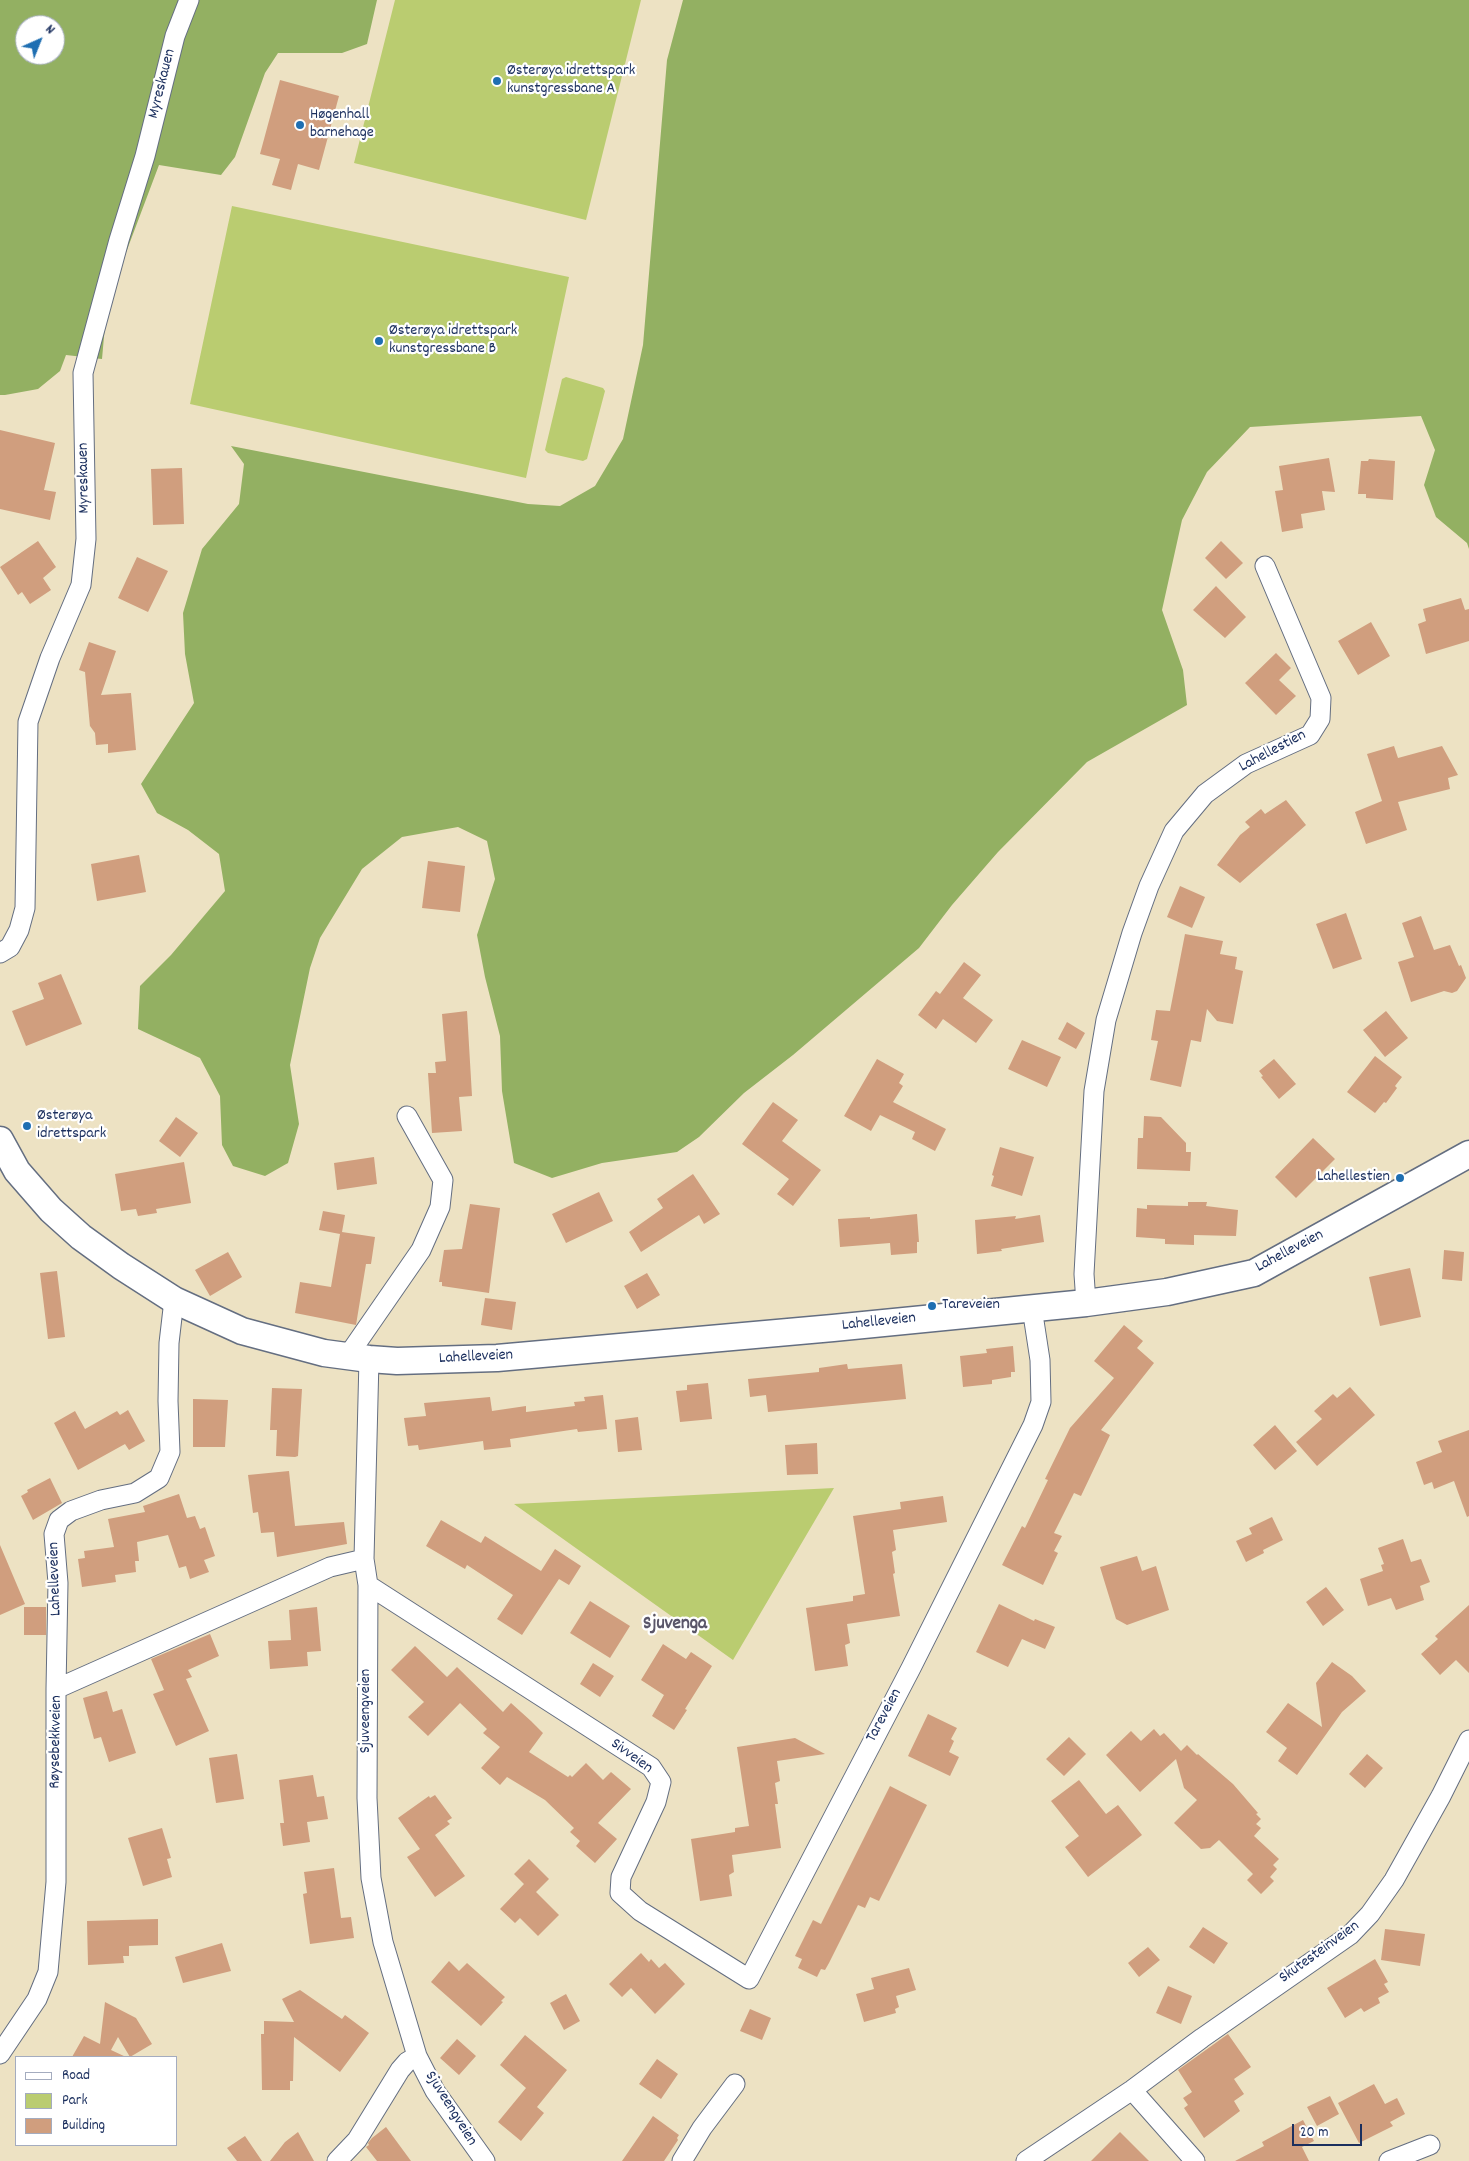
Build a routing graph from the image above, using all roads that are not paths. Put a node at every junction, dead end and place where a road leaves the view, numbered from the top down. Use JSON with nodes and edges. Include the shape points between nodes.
{"nodes":[{"id":1,"x":189,"y":0,"type":"edge"},
{"id":2,"x":1265,"y":566,"type":"dead end"},
{"id":3,"x":0,"y":953,"type":"edge"},
{"id":4,"x":408,"y":1116,"type":"dead end"},
{"id":5,"x":0,"y":1140,"type":"edge"},
{"id":6,"x":1469,"y":1154,"type":"edge"},
{"id":7,"x":174,"y":1300,"type":"junction"},
{"id":8,"x":1086,"y":1303,"type":"junction"},
{"id":9,"x":1032,"y":1308,"type":"junction"},
{"id":10,"x":358,"y":1358,"type":"junction"},
{"id":11,"x":364,"y":1559,"type":"junction"},
{"id":12,"x":368,"y":1585,"type":"junction"},
{"id":13,"x":56,"y":1688,"type":"junction"},
{"id":14,"x":1469,"y":1740,"type":"edge"},
{"id":15,"x":748,"y":1979,"type":"joint"},
{"id":16,"x":0,"y":2054,"type":"edge"},
{"id":17,"x":418,"y":2056,"type":"junction"},
{"id":18,"x":735,"y":2084,"type":"dead end"},
{"id":19,"x":1132,"y":2090,"type":"junction"},
{"id":20,"x":1430,"y":2145,"type":"dead end"},
{"id":21,"x":337,"y":2161,"type":"edge"},
{"id":22,"x":485,"y":2161,"type":"edge"},
{"id":23,"x":682,"y":2161,"type":"edge"},
{"id":24,"x":1026,"y":2161,"type":"edge"},
{"id":25,"x":1195,"y":2161,"type":"edge"},
{"id":26,"x":1389,"y":2161,"type":"edge"}],
"edges":[{"from":1,"to":3,"type":"street","name":"Myreskauen","via":[[175,36],[145,156],[83,373],[86,539],[81,585],[50,658],[28,722],[25,908],[10,947]]},
{"from":2,"to":8,"type":"street","name":"Lahellestien","via":[[1321,698],[1320,720],[1310,735],[1246,764],[1205,794],[1174,831],[1149,886],[1106,1020],[1094,1091],[1084,1274]]},
{"from":4,"to":10,"type":"street","via":[[443,1180],[440,1207],[422,1250]]},
{"from":5,"to":7,"type":"street","name":"Lahelleveien","via":[[17,1171],[51,1210],[81,1237]]},
{"from":6,"to":8,"type":"street","name":"Lahelleveien","via":[[1254,1273],[1167,1292]]},
{"from":7,"to":10,"type":"street","name":"Lahelleveien","via":[[242,1331],[324,1353]]},
{"from":7,"to":13,"type":"street","name":"Lahelleveien","via":[[169,1343],[170,1452],[159,1478],[135,1493],[71,1511],[59,1520],[54,1534],[58,1583]]},
{"from":8,"to":9,"type":"street","name":"Lahelleveien"},
{"from":9,"to":10,"type":"street","name":"Lahelleveien","via":[[497,1358],[397,1361]]},
{"from":9,"to":15,"type":"street","name":"Tareveien","via":[[1040,1360],[1041,1402],[1033,1425],[907,1676]]},
{"from":10,"to":11,"type":"street","name":"Sjuveengveien"},
{"from":11,"to":12,"type":"street","name":"Sjuveengveien"},
{"from":11,"to":13,"type":"street","name":"Røysebekkveien","via":[[330,1567]]},
{"from":12,"to":15,"type":"street","name":"Sivveien","via":[[651,1768],[661,1782],[656,1802],[621,1878],[620,1893],[640,1911]]},
{"from":12,"to":17,"type":"street","name":"Sjuveengveien","via":[[367,1798],[371,1878],[383,1942]]},
{"from":13,"to":16,"type":"street","name":"Røysebekkveien","via":[[56,1882],[48,1972],[33,2006]]},
{"from":14,"to":19,"type":"street","name":"Skutesteinveien","via":[[1394,1880],[1360,1925]]},
{"from":17,"to":21,"type":"street","name":"Sjuveengveien","via":[[400,2070],[357,2140]]},
{"from":17,"to":22,"type":"street","name":"Sjuveengveien","via":[[435,2091]]},
{"from":18,"to":23,"type":"street"},
{"from":19,"to":24,"type":"street","name":"Skutesteinveien"},
{"from":19,"to":25,"type":"street"},
{"from":20,"to":26,"type":"street"}]}
